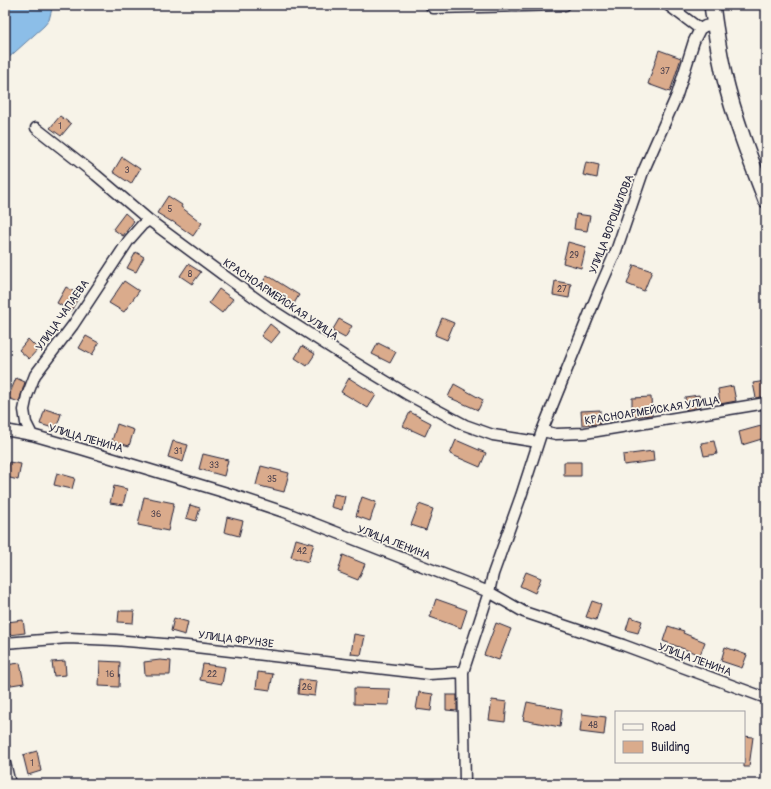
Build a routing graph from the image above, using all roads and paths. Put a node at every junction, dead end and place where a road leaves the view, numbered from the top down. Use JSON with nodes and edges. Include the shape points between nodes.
{"nodes":[{"id":1,"x":430,"y":5,"type":"edge"},
{"id":2,"x":565,"y":5,"type":"edge"},
{"id":3,"x":668,"y":5,"type":"edge"},
{"id":4,"x":712,"y":5,"type":"edge"},
{"id":5,"x":715,"y":24,"type":"junction"},
{"id":6,"x":700,"y":29,"type":"junction"},
{"id":7,"x":36,"y":128,"type":"dead end"},
{"id":8,"x":766,"y":200,"type":"edge"},
{"id":9,"x":149,"y":220,"type":"junction"},
{"id":10,"x":766,"y":403,"type":"edge"},
{"id":11,"x":5,"y":430,"type":"edge"},
{"id":12,"x":542,"y":431,"type":"junction"},
{"id":13,"x":16,"y":432,"type":"junction"},
{"id":14,"x":32,"y":435,"type":"junction"},
{"id":15,"x":5,"y":438,"type":"edge"},
{"id":16,"x":538,"y":442,"type":"junction"},
{"id":17,"x":489,"y":592,"type":"junction"},
{"id":18,"x":5,"y":643,"type":"edge"},
{"id":19,"x":463,"y":672,"type":"junction"},
{"id":20,"x":766,"y":698,"type":"edge"},
{"id":21,"x":5,"y":763,"type":"edge"},
{"id":22,"x":10,"y":784,"type":"edge"},
{"id":23,"x":465,"y":784,"type":"edge"}],
"edges":[{"from":1,"to":2,"type":"street","via":[[433,8]]},
{"from":3,"to":6,"type":"street"},
{"from":4,"to":5,"type":"main road"},
{"from":5,"to":6,"type":"street"},
{"from":5,"to":8,"type":"main road","via":[[724,76]]},
{"from":6,"to":12,"type":"street","name":"УЛИЦА ВОРОШИЛОВА","via":[[677,95],[643,172],[616,251]]},
{"from":7,"to":9,"type":"street","name":"КРАСНОАРМЕЙСКАЯ УЛИЦА","via":[[96,174]]},
{"from":9,"to":14,"type":"street","name":"УЛИЦА ЧАПАЕВА","via":[[129,240],[73,325],[35,375],[24,410],[26,423]]},
{"from":9,"to":16,"type":"street","name":"КРАСНОАРМЕЙСКАЯ УЛИЦА","via":[[272,310],[407,394],[478,430]]},
{"from":10,"to":12,"type":"street","name":"КРАСНОАРМЕЙСКАЯ УЛИЦА","via":[[585,433],[556,434]]},
{"from":11,"to":13,"type":"street","name":"УЛИЦА ЛЕНИНА"},
{"from":12,"to":16,"type":"street","name":"УЛИЦА ВОРОШИЛОВА"},
{"from":13,"to":14,"type":"street","name":"УЛИЦА ЛЕНИНА"},
{"from":13,"to":15,"type":"street"},
{"from":14,"to":17,"type":"street","name":"УЛИЦА ЛЕНИНА","via":[[287,513]]},
{"from":16,"to":17,"type":"street","name":"УЛИЦА ВОРОШИЛОВА"},
{"from":17,"to":19,"type":"street","name":"УЛИЦА ВОРОШИЛОВА"},
{"from":17,"to":20,"type":"street","name":"УЛИЦА ЛЕНИНА","via":[[524,612],[623,645]]},
{"from":18,"to":19,"type":"street","name":"УЛИЦА ФРУНЗЕ","via":[[68,638],[115,640],[429,674]]},
{"from":19,"to":23,"type":"street","name":"УЛИЦА ВОРОШИЛОВА"},
{"from":21,"to":22,"type":"street"}]}
